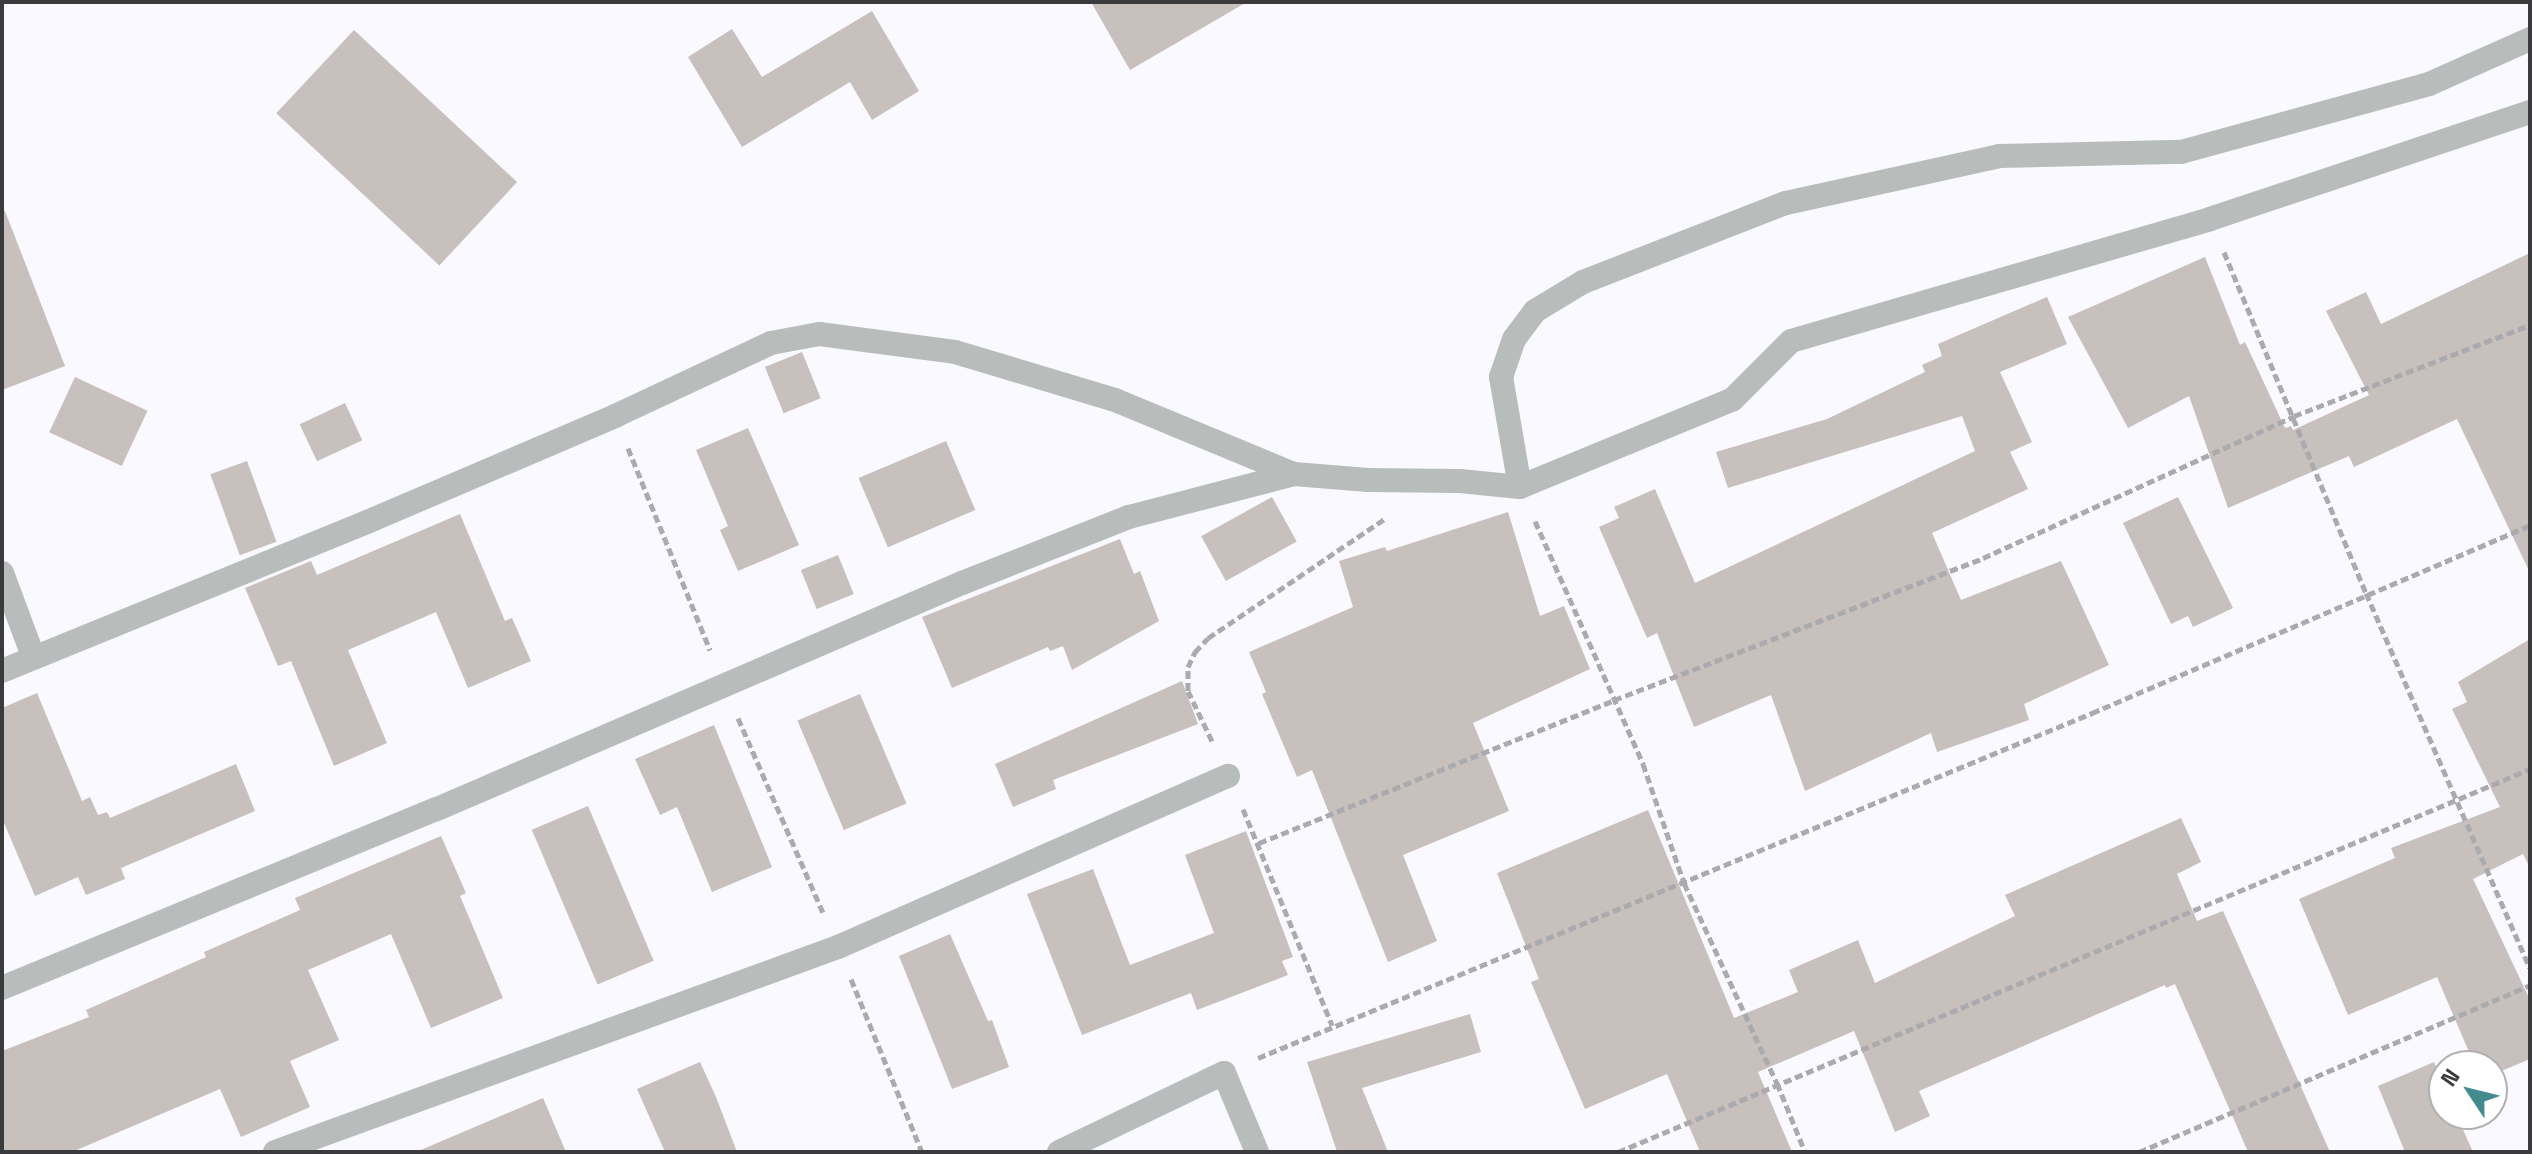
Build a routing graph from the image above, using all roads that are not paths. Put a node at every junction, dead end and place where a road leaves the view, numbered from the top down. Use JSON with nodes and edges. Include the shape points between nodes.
{"nodes":[{"id":1,"x":2530,"y":39,"type":"edge"},
{"id":2,"x":2530,"y":112,"type":"edge"},
{"id":3,"x":1294,"y":474,"type":"junction"},
{"id":4,"x":1520,"y":487,"type":"junction"},
{"id":5,"x":2,"y":573,"type":"edge"},
{"id":6,"x":33,"y":656,"type":"junction"},
{"id":7,"x":2,"y":671,"type":"edge"},
{"id":8,"x":1228,"y":776,"type":"road end"},
{"id":9,"x":2,"y":988,"type":"edge"},
{"id":10,"x":275,"y":1152,"type":"edge"},
{"id":11,"x":1059,"y":1152,"type":"edge"},
{"id":12,"x":1257,"y":1152,"type":"edge"}],
"edges":[{"from":1,"to":4,"type":"street","via":[[2429,84],[2181,152],[1999,156],[1786,203],[1583,282],[1535,311],[1514,339],[1501,377]]},
{"from":2,"to":4,"type":"street","via":[[2210,219],[1791,341],[1733,399]]},
{"from":3,"to":4,"type":"street"},
{"from":3,"to":6,"type":"street","via":[[1101,395],[955,352],[819,334],[771,343],[367,522]]},
{"from":3,"to":9,"type":"street","via":[[1129,517],[962,583]]},
{"from":5,"to":6,"type":"street"},
{"from":6,"to":7,"type":"street"},
{"from":8,"to":10,"type":"street","via":[[838,947]]},
{"from":11,"to":12,"type":"street","via":[[1224,1073]]}]}
